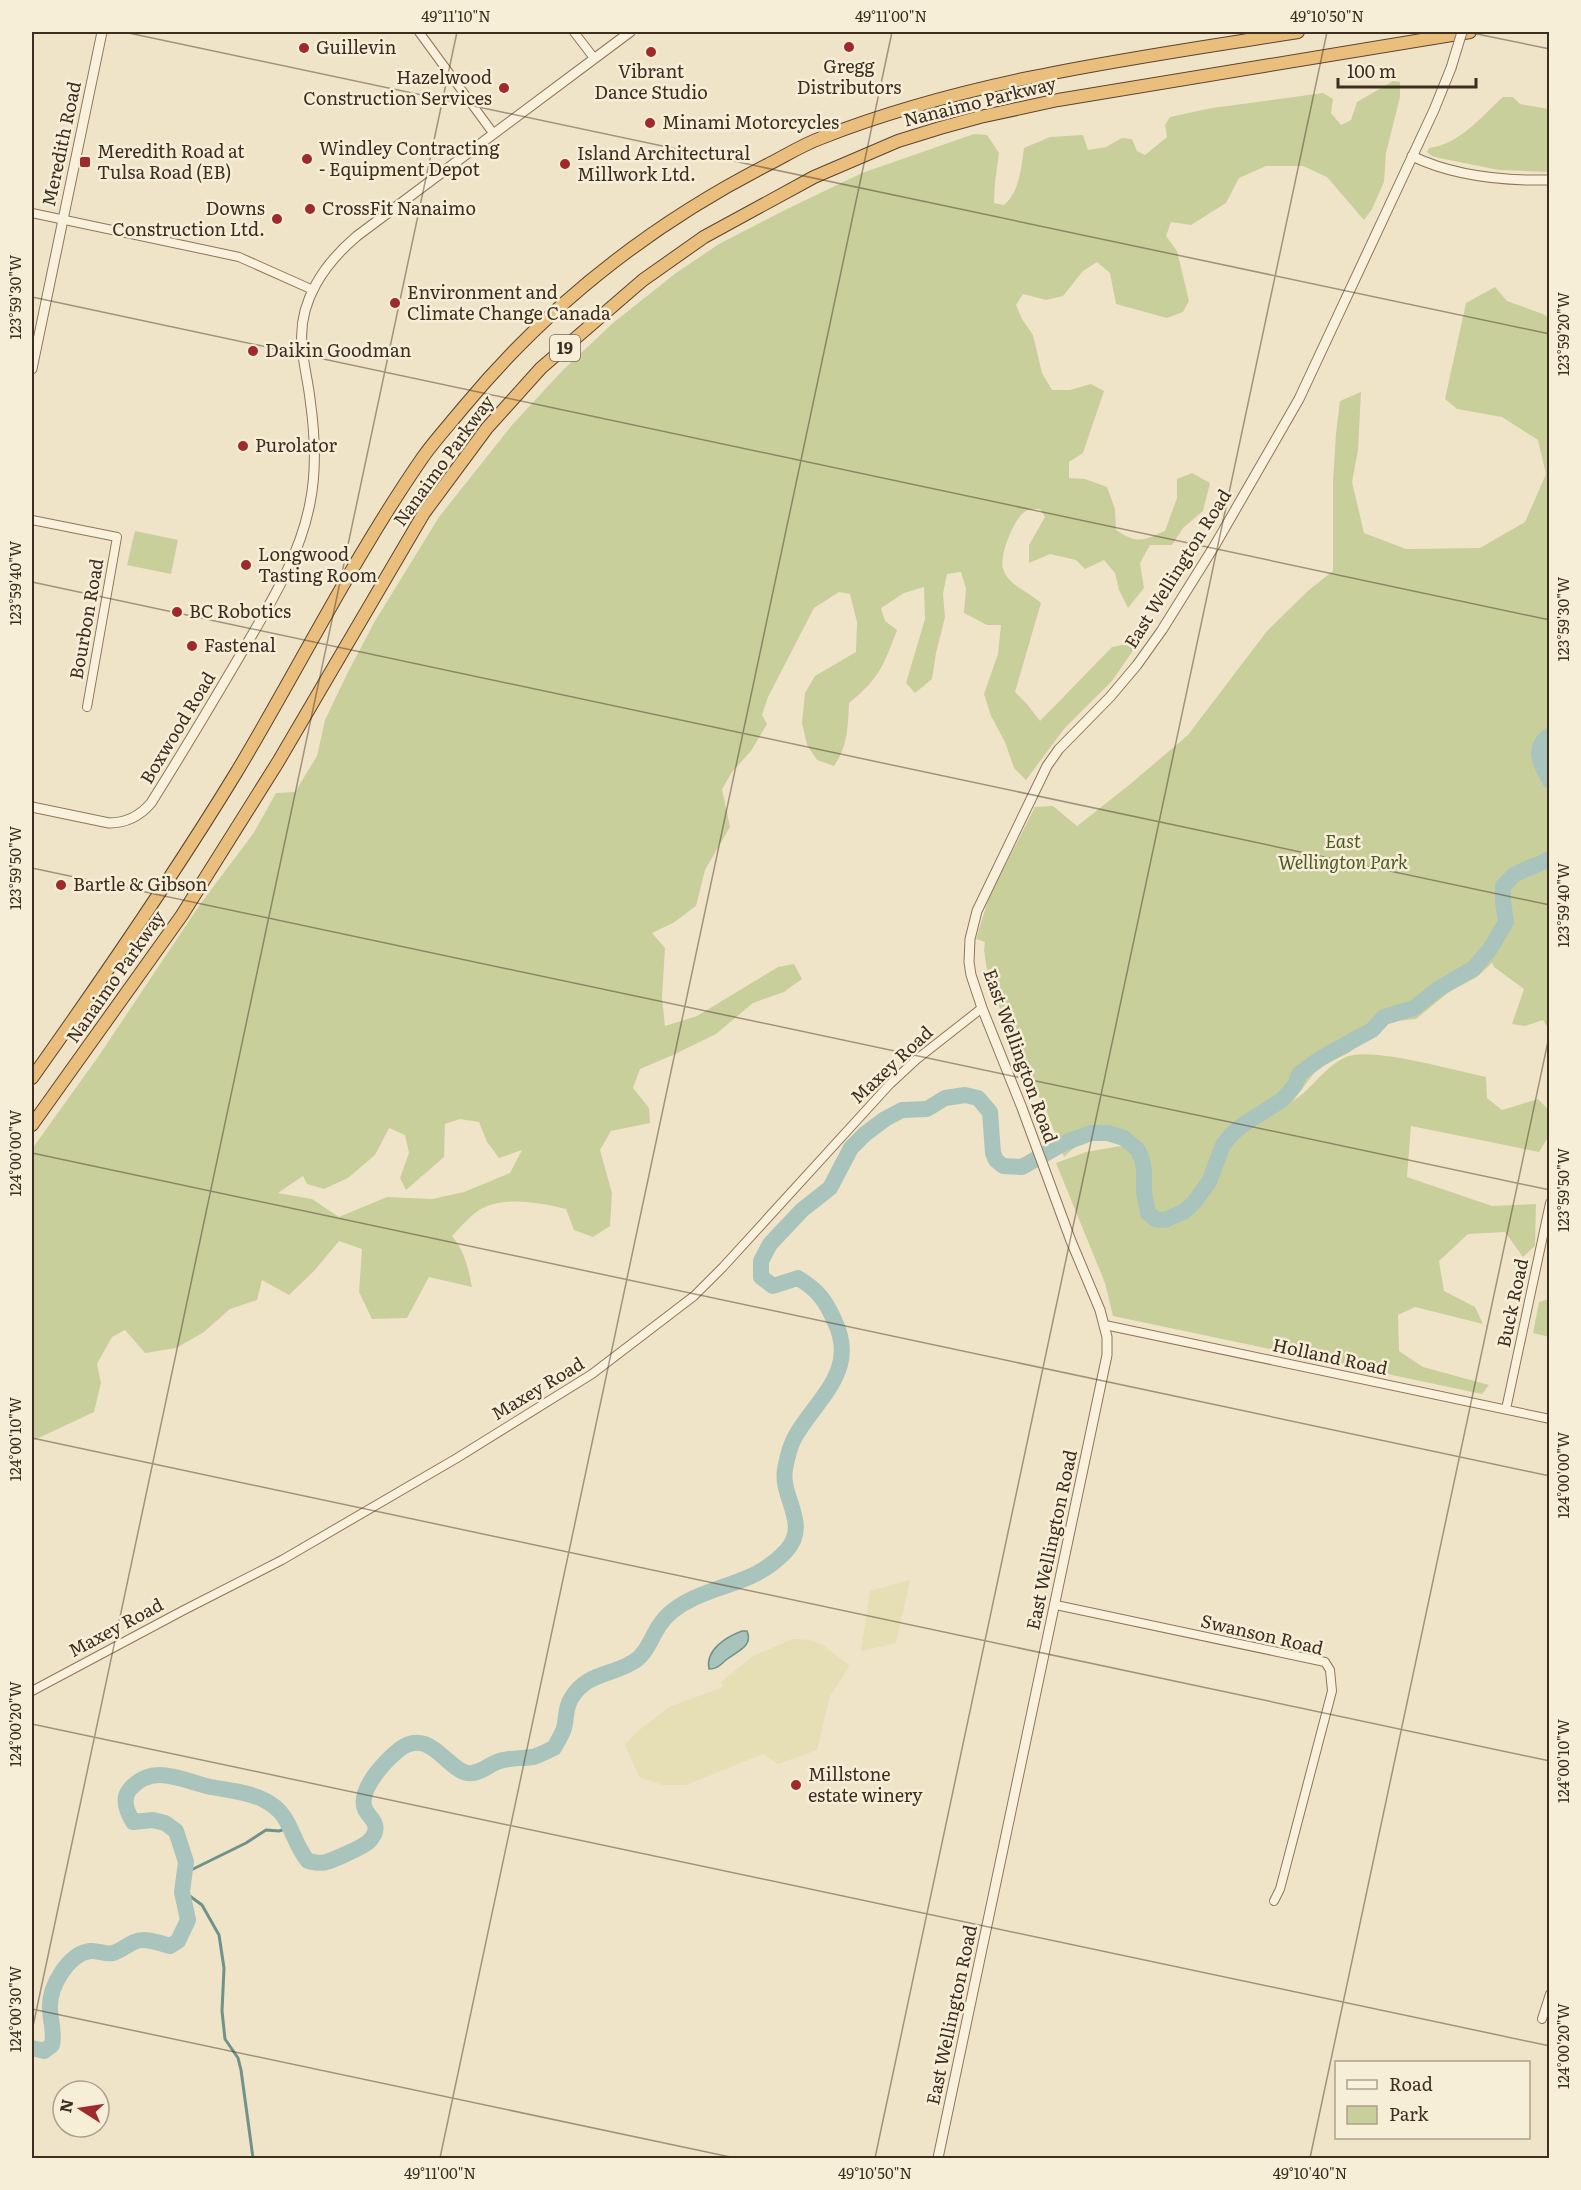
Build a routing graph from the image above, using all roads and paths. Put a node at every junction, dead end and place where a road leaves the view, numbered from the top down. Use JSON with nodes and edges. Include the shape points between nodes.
{"nodes":[{"id":1,"x":102,"y":32,"type":"edge"},
{"id":2,"x":419,"y":32,"type":"edge"},
{"id":3,"x":574,"y":32,"type":"edge"},
{"id":4,"x":630,"y":32,"type":"edge"},
{"id":5,"x":1298,"y":32,"type":"edge"},
{"id":6,"x":1462,"y":32,"type":"edge"},
{"id":7,"x":1470,"y":32,"type":"edge"},
{"id":8,"x":594,"y":58,"type":"junction"},
{"id":9,"x":493,"y":133,"type":"junction"},
{"id":10,"x":1412,"y":156,"type":"junction"},
{"id":11,"x":1550,"y":180,"type":"edge"},
{"id":12,"x":32,"y":213,"type":"edge"},
{"id":13,"x":63,"y":220,"type":"junction"},
{"id":14,"x":313,"y":290,"type":"junction"},
{"id":15,"x":32,"y":369,"type":"edge"},
{"id":16,"x":32,"y":520,"type":"edge"},
{"id":17,"x":87,"y":707,"type":"dead end"},
{"id":18,"x":32,"y":807,"type":"edge"},
{"id":19,"x":982,"y":1008,"type":"junction"},
{"id":20,"x":32,"y":1078,"type":"edge"},
{"id":21,"x":43,"y":1110,"type":"junction"},
{"id":22,"x":32,"y":1125,"type":"edge"},
{"id":23,"x":32,"y":1131,"type":"edge"},
{"id":24,"x":1550,"y":1203,"type":"edge"},
{"id":25,"x":1105,"y":1325,"type":"junction"},
{"id":26,"x":1506,"y":1409,"type":"junction"},
{"id":27,"x":1550,"y":1419,"type":"edge"},
{"id":28,"x":1056,"y":1605,"type":"junction"},
{"id":29,"x":32,"y":1691,"type":"edge"},
{"id":30,"x":1274,"y":1901,"type":"dead end"},
{"id":31,"x":1550,"y":1994,"type":"edge"},
{"id":32,"x":1542,"y":2019,"type":"dead end"},
{"id":33,"x":938,"y":2158,"type":"edge"}],
"edges":[{"from":1,"to":13,"type":"street","name":"Meredith Road"},
{"from":2,"to":9,"type":"street"},
{"from":3,"to":8,"type":"street"},
{"from":4,"to":8,"type":"street","name":"Boxwood Road"},
{"from":5,"to":20,"type":"highway","name":"Nanaimo Parkway","number":"19","via":[[990,86],[818,139],[723,188],[643,238],[565,302],[492,372],[426,453],[368,541],[190,847]]},
{"from":6,"to":10,"type":"street","name":"East Wellington Road","bridge":true,"via":[[1452,68]]},
{"from":7,"to":21,"type":"highway","name":"Nanaimo Parkway","number":"19","via":[[1058,100],[932,130],[814,177],[704,237],[643,280],[541,368],[487,428],[424,513],[278,762],[182,915]]},
{"from":8,"to":9,"type":"street","name":"Boxwood Road"},
{"from":9,"to":14,"type":"street","name":"Boxwood Road","via":[[344,247]]},
{"from":10,"to":11,"type":"street","via":[[1469,173]]},
{"from":10,"to":19,"type":"street","name":"East Wellington Road","via":[[1299,399],[1215,545],[1150,649],[1117,690],[1059,749],[1041,776],[974,919],[969,962]]},
{"from":12,"to":13,"type":"street"},
{"from":13,"to":14,"type":"street","via":[[239,257]]},
{"from":13,"to":15,"type":"street","name":"Meredith Road"},
{"from":14,"to":18,"type":"street","name":"Boxwood Road","via":[[304,315],[302,337],[315,453],[310,503],[292,560],[264,615],[142,813],[109,823]]},
{"from":16,"to":17,"type":"street","name":"Bourbon Road","via":[[117,537]]},
{"from":19,"to":25,"type":"street","name":"East Wellington Road"},
{"from":19,"to":29,"type":"street","name":"Maxey Road","via":[[890,1084],[694,1296],[602,1368],[282,1560]]},
{"from":21,"to":22,"type":"highway","name":"Nanaimo Parkway","number":"19"},
{"from":21,"to":23,"type":"highway"},
{"from":24,"to":26,"type":"street","name":"Buck Road"},
{"from":25,"to":26,"type":"street","name":"Holland Road"},
{"from":25,"to":28,"type":"street","name":"East Wellington Road","via":[[1107,1355]]},
{"from":26,"to":27,"type":"street","name":"Holland Road"},
{"from":28,"to":30,"type":"street","name":"Swanson Road","via":[[1325,1662],[1332,1691]]},
{"from":28,"to":33,"type":"street","name":"East Wellington Road"},
{"from":31,"to":32,"type":"street"}]}
